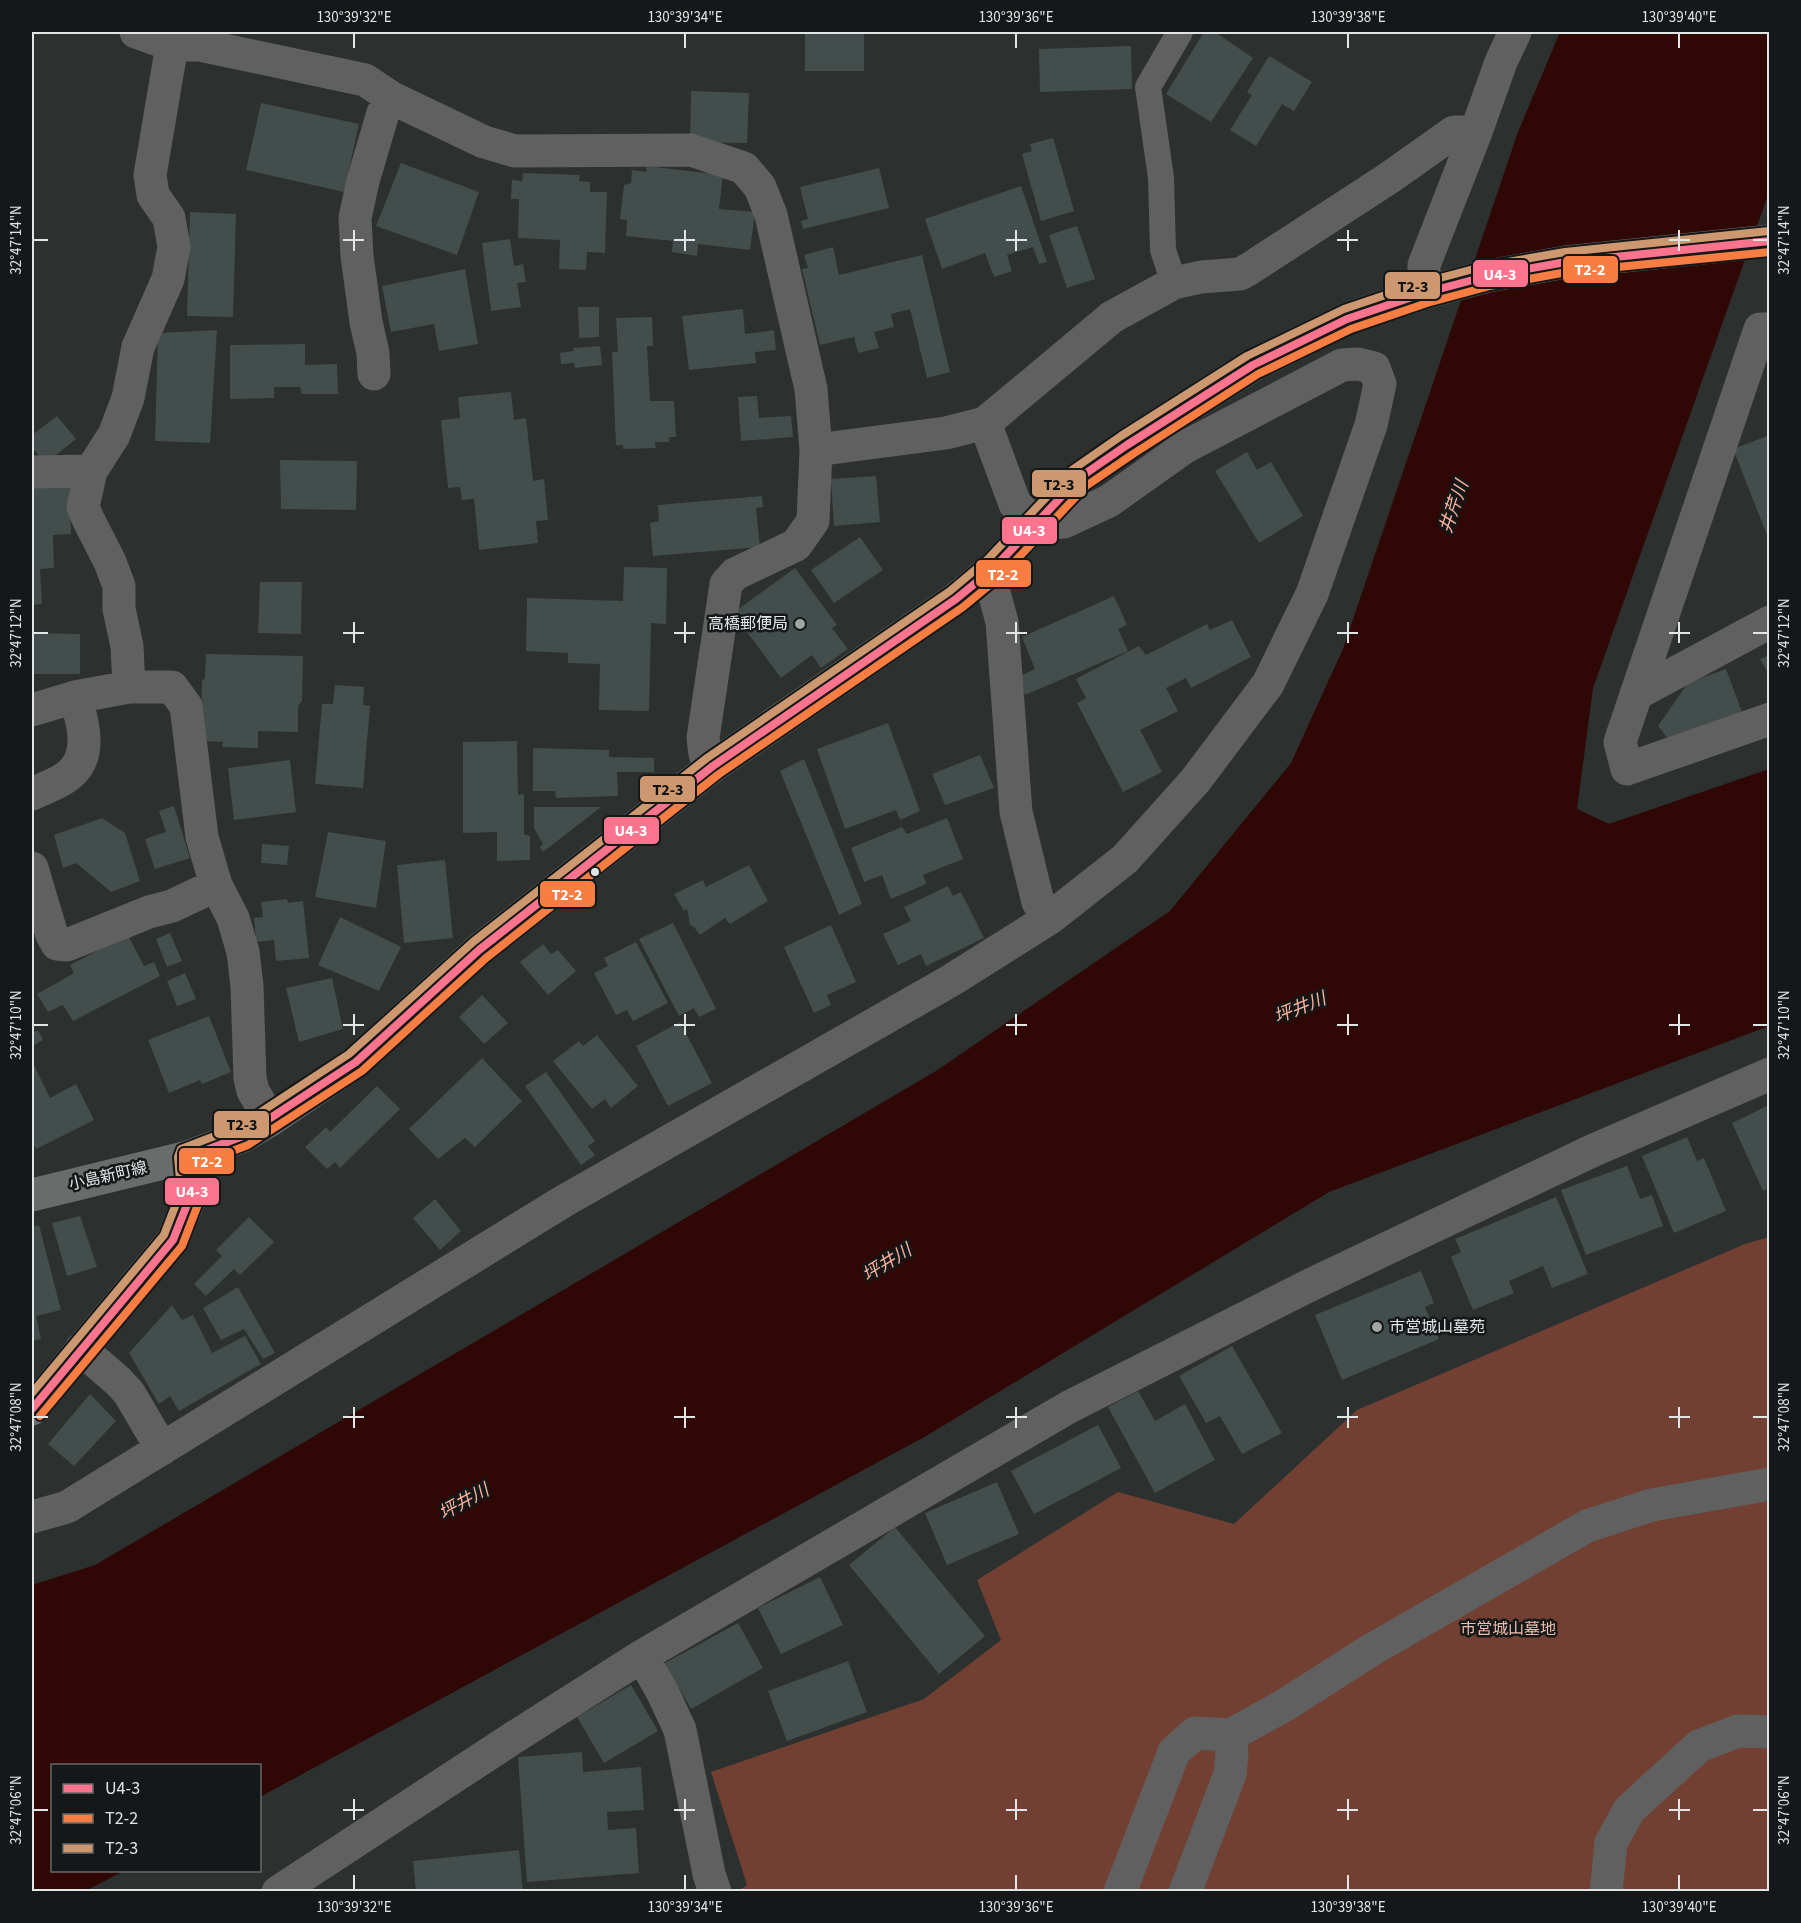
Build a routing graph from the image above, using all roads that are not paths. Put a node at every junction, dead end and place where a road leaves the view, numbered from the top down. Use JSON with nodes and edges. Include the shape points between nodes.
{"nodes":[{"id":1,"x":135,"y":32,"type":"edge"},
{"id":2,"x":1180,"y":32,"type":"edge"},
{"id":3,"x":1515,"y":32,"type":"edge"},
{"id":4,"x":172,"y":45,"type":"junction"},
{"id":5,"x":392,"y":98,"type":"junction"},
{"id":6,"x":1476,"y":132,"type":"junction"},
{"id":7,"x":1769,"y":241,"type":"edge"},
{"id":8,"x":1174,"y":283,"type":"junction"},
{"id":9,"x":1437,"y":290,"type":"junction"},
{"id":10,"x":1770,"y":329,"type":"edge"},
{"id":11,"x":374,"y":374,"type":"dead end"},
{"id":12,"x":985,"y":423,"type":"junction"},
{"id":13,"x":816,"y":450,"type":"junction"},
{"id":14,"x":91,"y":471,"type":"junction"},
{"id":15,"x":32,"y":472,"type":"edge"},
{"id":16,"x":1035,"y":524,"type":"junction"},
{"id":17,"x":982,"y":577,"type":"junction"},
{"id":18,"x":1770,"y":622,"type":"edge"},
{"id":19,"x":129,"y":687,"type":"junction"},
{"id":20,"x":1636,"y":694,"type":"junction"},
{"id":21,"x":75,"y":697,"type":"junction"},
{"id":22,"x":32,"y":710,"type":"edge"},
{"id":23,"x":1770,"y":718,"type":"edge"},
{"id":24,"x":713,"y":766,"type":"junction"},
{"id":25,"x":32,"y":794,"type":"edge"},
{"id":26,"x":32,"y":868,"type":"edge"},
{"id":27,"x":216,"y":885,"type":"junction"},
{"id":28,"x":1050,"y":918,"type":"junction"},
{"id":29,"x":1770,"y":1074,"type":"edge"},
{"id":30,"x":270,"y":1120,"type":"junction"},
{"id":31,"x":188,"y":1157,"type":"junction"},
{"id":32,"x":32,"y":1195,"type":"edge"},
{"id":33,"x":81,"y":1349,"type":"junction"},
{"id":34,"x":33,"y":1404,"type":"edge"},
{"id":35,"x":162,"y":1449,"type":"junction"},
{"id":36,"x":1770,"y":1484,"type":"edge"},
{"id":37,"x":32,"y":1517,"type":"edge"},
{"id":38,"x":642,"y":1656,"type":"junction"},
{"id":39,"x":1770,"y":1732,"type":"edge"},
{"id":40,"x":1231,"y":1735,"type":"junction"},
{"id":41,"x":278,"y":1892,"type":"edge"},
{"id":42,"x":715,"y":1892,"type":"edge"},
{"id":43,"x":1120,"y":1892,"type":"edge"},
{"id":44,"x":1185,"y":1892,"type":"edge"},
{"id":45,"x":1606,"y":1892,"type":"edge"}],
"edges":[{"from":1,"to":4,"type":"street"},
{"from":2,"to":8,"type":"lane","via":[[1148,87],[1161,178],[1163,250]]},
{"from":3,"to":6,"type":"street"},
{"from":4,"to":5,"type":"street","via":[[200,45],[365,80]]},
{"from":4,"to":14,"type":"street","via":[[150,176],[153,195],[169,218],[174,248],[168,279],[138,347],[128,398],[114,435]]},
{"from":5,"to":11,"type":"street","via":[[383,113],[355,218]]},
{"from":5,"to":13,"type":"street","via":[[484,142],[515,151],[691,150],[744,168],[760,188],[771,215],[811,389]]},
{"from":6,"to":8,"type":"street","via":[[1454,132],[1239,274]]},
{"from":6,"to":9,"type":"street","via":[[1424,265]]},
{"from":7,"to":9,"type":"main road","name":"小島新町線","via":[[1566,262]]},
{"from":8,"to":12,"type":"street","via":[[1112,317]]},
{"from":9,"to":16,"type":"main road","name":"小島新町線","via":[[1347,319],[1253,365],[1079,478]]},
{"from":10,"to":20,"type":"street","via":[[1760,329]]},
{"from":12,"to":13,"type":"street","via":[[946,433]]},
{"from":12,"to":16,"type":"street","via":[[1015,504]]},
{"from":13,"to":24,"type":"street","via":[[813,522],[796,545],[735,574],[726,584],[703,738],[705,754]]},
{"from":14,"to":15,"type":"street"},
{"from":14,"to":19,"type":"street","via":[[83,507],[119,586]]},
{"from":16,"to":17,"type":"main road","name":"小島新町線"},
{"from":16,"to":28,"type":"street","via":[[1064,522],[1109,501],[1185,447],[1342,365],[1374,368],[1380,384],[1371,425],[1312,594],[1268,684],[1195,781],[1125,859]]},
{"from":17,"to":24,"type":"main road","name":"小島新町線","via":[[956,599]]},
{"from":17,"to":28,"type":"street","via":[[995,596],[1002,622],[1016,812],[1038,902]]},
{"from":18,"to":20,"type":"street"},
{"from":19,"to":21,"type":"street"},
{"from":19,"to":27,"type":"street","via":[[172,687],[186,706],[202,837]]},
{"from":20,"to":23,"type":"street","via":[[1620,742],[1627,769]]},
{"from":21,"to":22,"type":"street"},
{"from":21,"to":25,"type":"street","via":[[85,742],[79,764],[65,778]]},
{"from":24,"to":30,"type":"main road","name":"小島新町線","via":[[480,950],[356,1062]]},
{"from":26,"to":27,"type":"street","via":[[52,935],[57,944],[67,945],[172,906]]},
{"from":27,"to":30,"type":"street","via":[[243,952],[248,986],[250,1078]]},
{"from":28,"to":35,"type":"street","via":[[950,981],[564,1201]]},
{"from":29,"to":38,"type":"street","via":[[1594,1150],[1318,1281],[1070,1407]]},
{"from":30,"to":31,"type":"main road","name":"小島新町線","via":[[243,1136]]},
{"from":31,"to":32,"type":"main road","name":"小島新町線"},
{"from":31,"to":33,"type":"main road","via":[[192,1192],[173,1240]]},
{"from":33,"to":34,"type":"main road"},
{"from":33,"to":35,"type":"street","via":[[129,1393]]},
{"from":35,"to":37,"type":"street","via":[[67,1507]]},
{"from":36,"to":40,"type":"street","via":[[1652,1505],[1587,1526]]},
{"from":38,"to":41,"type":"street"},
{"from":38,"to":42,"type":"street","via":[[680,1730]]},
{"from":39,"to":45,"type":"street","via":[[1738,1731],[1700,1746],[1629,1810],[1611,1843]]},
{"from":40,"to":43,"type":"street","via":[[1195,1733],[1174,1752]]},
{"from":40,"to":44,"type":"street","via":[[1230,1774]]}]}
